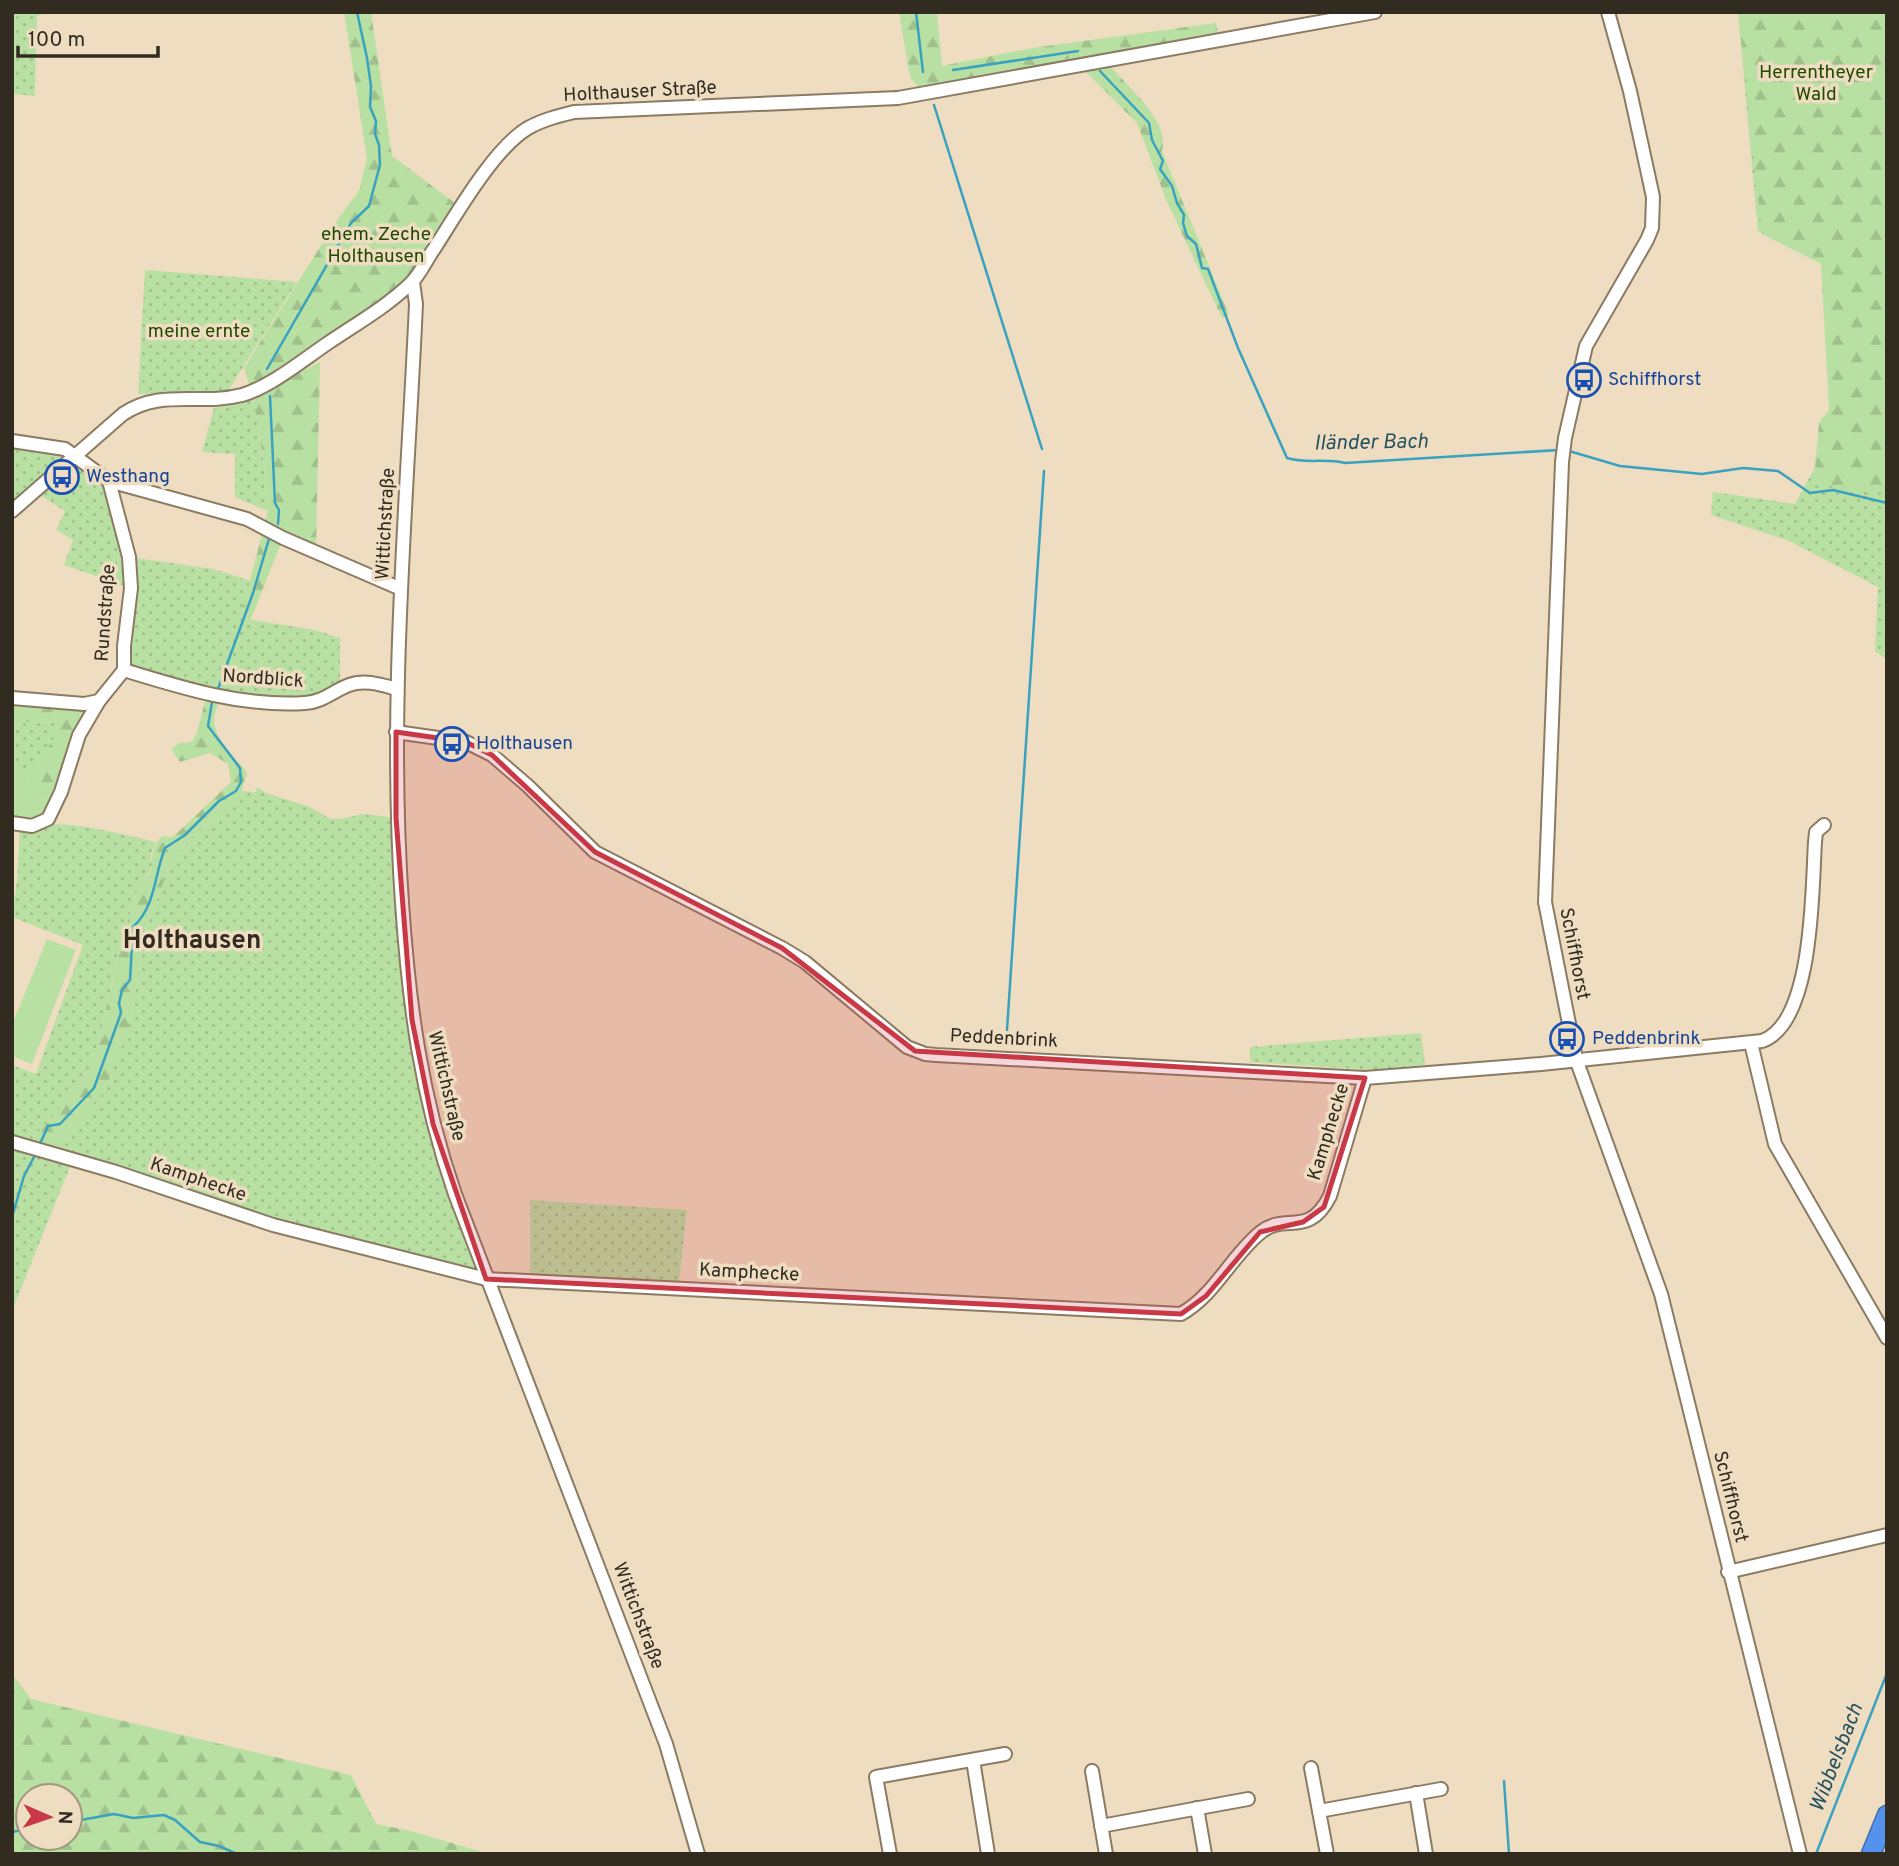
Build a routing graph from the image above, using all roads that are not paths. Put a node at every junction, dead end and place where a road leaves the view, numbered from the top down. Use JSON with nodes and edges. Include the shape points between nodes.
{"nodes":[{"id":1,"x":1375,"y":12,"type":"edge"},
{"id":2,"x":1608,"y":12,"type":"edge"},
{"id":3,"x":413,"y":282,"type":"junction"},
{"id":4,"x":12,"y":441,"type":"edge"},
{"id":5,"x":76,"y":455,"type":"junction"},
{"id":6,"x":109,"y":481,"type":"junction"},
{"id":7,"x":12,"y":511,"type":"edge"},
{"id":8,"x":401,"y":589,"type":"junction"},
{"id":9,"x":124,"y":670,"type":"junction"},
{"id":10,"x":397,"y":689,"type":"junction"},
{"id":11,"x":12,"y":698,"type":"edge"},
{"id":12,"x":99,"y":701,"type":"junction"},
{"id":13,"x":396,"y":732,"type":"junction"},
{"id":14,"x":12,"y":823,"type":"edge"},
{"id":15,"x":1824,"y":825,"type":"dead end"},
{"id":16,"x":1751,"y":1043,"type":"junction"},
{"id":17,"x":1576,"y":1059,"type":"junction"},
{"id":18,"x":1365,"y":1078,"type":"junction"},
{"id":19,"x":12,"y":1142,"type":"edge"},
{"id":20,"x":486,"y":1279,"type":"junction"},
{"id":21,"x":1887,"y":1338,"type":"edge"},
{"id":22,"x":1887,"y":1535,"type":"edge"},
{"id":23,"x":1728,"y":1572,"type":"junction"},
{"id":24,"x":1005,"y":1754,"type":"dead end"},
{"id":25,"x":972,"y":1760,"type":"junction"},
{"id":26,"x":1311,"y":1768,"type":"dead end"},
{"id":27,"x":1092,"y":1771,"type":"dead end"},
{"id":28,"x":1441,"y":1788,"type":"dead end"},
{"id":29,"x":1416,"y":1793,"type":"junction"},
{"id":30,"x":1248,"y":1799,"type":"dead end"},
{"id":31,"x":1197,"y":1808,"type":"junction"},
{"id":32,"x":1319,"y":1811,"type":"junction"},
{"id":33,"x":1887,"y":1815,"type":"edge"},
{"id":34,"x":1101,"y":1826,"type":"junction"},
{"id":35,"x":698,"y":1854,"type":"edge"},
{"id":36,"x":890,"y":1854,"type":"edge"},
{"id":37,"x":988,"y":1854,"type":"edge"},
{"id":38,"x":1107,"y":1854,"type":"edge"},
{"id":39,"x":1205,"y":1854,"type":"edge"},
{"id":40,"x":1327,"y":1854,"type":"edge"},
{"id":41,"x":1426,"y":1854,"type":"edge"},
{"id":42,"x":1800,"y":1854,"type":"edge"},
{"id":43,"x":1871,"y":1854,"type":"edge"}],
"edges":[{"from":1,"to":3,"type":"street","name":"Holthauser Straße","via":[[898,98],[573,112],[555,117],[527,129],[496,160]]},
{"from":2,"to":17,"type":"street","name":"Schiffhorst","via":[[1638,123],[1654,213],[1647,240],[1586,346],[1563,450],[1545,902]]},
{"from":3,"to":5,"type":"street","name":"Holthauser Straße","via":[[266,383],[228,398],[144,402]]},
{"from":3,"to":8,"type":"street","name":"Wittichstraße","via":[[416,304]]},
{"from":4,"to":5,"type":"street","via":[[65,449]]},
{"from":5,"to":6,"type":"street"},
{"from":5,"to":7,"type":"street","name":"Holthauser Straße"},
{"from":6,"to":8,"type":"street","via":[[247,519]]},
{"from":6,"to":9,"type":"street","name":"Rundstraße","via":[[129,557]]},
{"from":8,"to":10,"type":"street","name":"Wittichstraße"},
{"from":9,"to":10,"type":"street","name":"Nordblick","via":[[210,695],[250,701],[313,702],[363,683]]},
{"from":9,"to":12,"type":"street","name":"Rundstraße"},
{"from":10,"to":13,"type":"street","name":"Wittichstraße"},
{"from":11,"to":12,"type":"street","via":[[84,704]]},
{"from":12,"to":14,"type":"street","name":"Rundstraße","via":[[79,734],[48,819],[32,826]]},
{"from":13,"to":18,"type":"street","name":"Peddenbrink","via":[[466,742],[492,755],[595,852],[805,962],[915,1051]]},
{"from":13,"to":20,"type":"street","name":"Wittichstraße","via":[[396,818],[412,1020],[439,1145]]},
{"from":15,"to":16,"type":"street","name":"Peddenbrink","via":[[1816,832],[1804,976],[1771,1038]]},
{"from":16,"to":17,"type":"street","name":"Peddenbrink"},
{"from":16,"to":21,"type":"street","via":[[1775,1144]]},
{"from":17,"to":18,"type":"street","name":"Peddenbrink"},
{"from":17,"to":23,"type":"street","name":"Schiffhorst","via":[[1661,1294]]},
{"from":18,"to":20,"type":"street","name":"Kamphecke","via":[[1324,1207],[1303,1223],[1274,1225],[1260,1232],[1206,1296],[1181,1314]]},
{"from":19,"to":20,"type":"street","name":"Kamphecke","via":[[273,1225]]},
{"from":20,"to":35,"type":"street","name":"Wittichstraße","via":[[666,1744]]},
{"from":22,"to":23,"type":"street"},
{"from":23,"to":42,"type":"street","name":"Schiffhorst"},
{"from":24,"to":25,"type":"street"},
{"from":25,"to":36,"type":"street","via":[[876,1777]]},
{"from":25,"to":37,"type":"street"},
{"from":26,"to":32,"type":"street"},
{"from":27,"to":34,"type":"street"},
{"from":28,"to":29,"type":"street"},
{"from":29,"to":32,"type":"street"},
{"from":29,"to":41,"type":"street"},
{"from":30,"to":31,"type":"street"},
{"from":31,"to":34,"type":"street"},
{"from":31,"to":39,"type":"street"},
{"from":32,"to":40,"type":"street"},
{"from":33,"to":43,"type":"highway"},
{"from":34,"to":38,"type":"street"}]}
